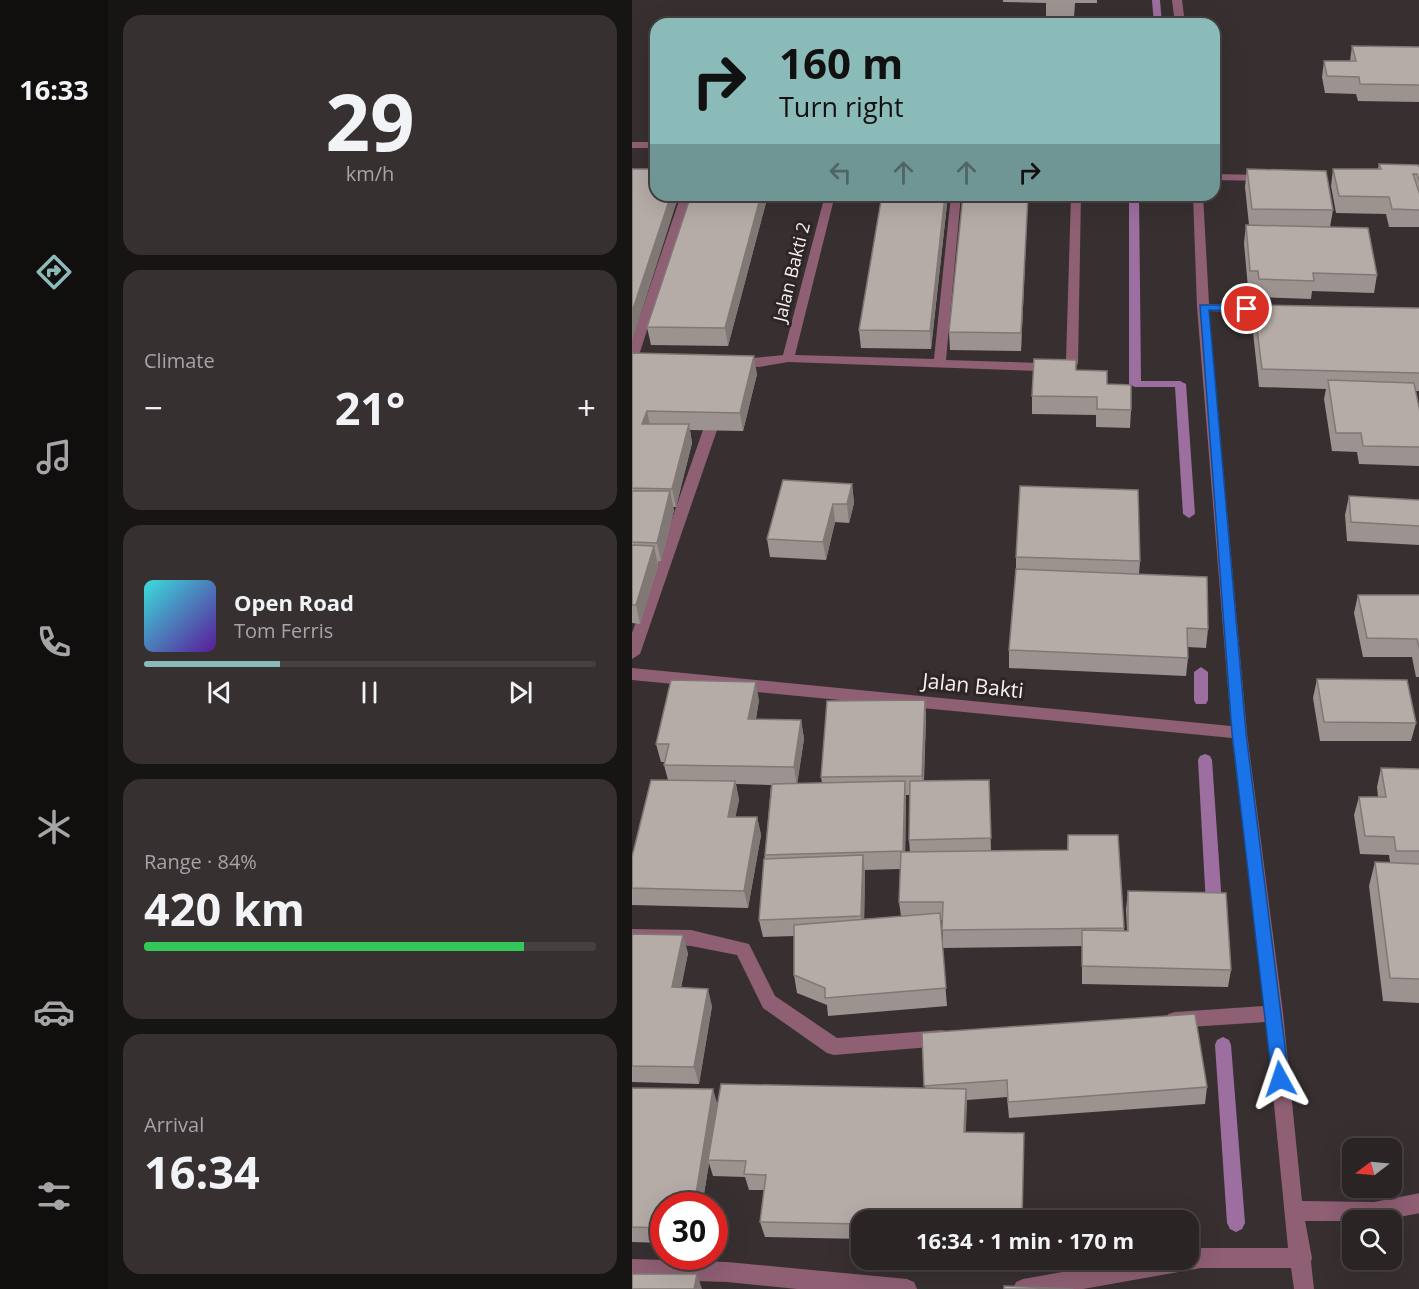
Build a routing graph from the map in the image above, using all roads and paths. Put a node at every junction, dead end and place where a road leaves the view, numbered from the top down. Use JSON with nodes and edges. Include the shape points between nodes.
{"nodes":[{"id":1,"x":1177,"y":0,"type":"edge"},
{"id":2,"x":1179,"y":18,"type":"edge"},
{"id":3,"x":632,"y":145,"type":"edge"},
{"id":4,"x":650,"y":146,"type":"edge"},
{"id":5,"x":1220,"y":177,"type":"edge"},
{"id":6,"x":1283,"y":179,"type":"edge"},
{"id":7,"x":684,"y":201,"type":"edge"},
{"id":8,"x":828,"y":201,"type":"edge"},
{"id":9,"x":955,"y":201,"type":"edge"},
{"id":10,"x":1076,"y":201,"type":"edge"},
{"id":11,"x":1198,"y":201,"type":"edge"},
{"id":12,"x":1203,"y":307,"type":"junction"},
{"id":13,"x":1283,"y":310,"type":"edge"},
{"id":14,"x":788,"y":358,"type":"junction"},
{"id":15,"x":636,"y":359,"type":"edge"},
{"id":16,"x":724,"y":362,"type":"edge"},
{"id":17,"x":940,"y":363,"type":"junction"},
{"id":18,"x":710,"y":430,"type":"edge"},
{"id":19,"x":632,"y":654,"type":"edge"},
{"id":20,"x":632,"y":674,"type":"edge"},
{"id":21,"x":1239,"y":733,"type":"junction"},
{"id":22,"x":632,"y":936,"type":"edge"},
{"id":23,"x":1274,"y":1013,"type":"junction"},
{"id":24,"x":1155,"y":1022,"type":"edge"},
{"id":25,"x":965,"y":1036,"type":"edge"},
{"id":26,"x":1420,"y":1203,"type":"edge"},
{"id":27,"x":1293,"y":1211,"type":"junction"},
{"id":28,"x":1301,"y":1258,"type":"junction"},
{"id":29,"x":632,"y":1269,"type":"edge"},
{"id":30,"x":907,"y":1289,"type":"edge"},
{"id":31,"x":1023,"y":1289,"type":"edge"},
{"id":32,"x":1304,"y":1289,"type":"edge"}],
"edges":[{"from":1,"to":2,"type":"street"},
{"from":3,"to":4,"type":"street"},
{"from":5,"to":6,"type":"street"},
{"from":7,"to":15,"type":"street"},
{"from":8,"to":14,"type":"street","name":"Jalan Bakti 2"},
{"from":9,"to":17,"type":"street"},
{"from":10,"to":17,"type":"street","via":[[1072,364],[1040,367]]},
{"from":11,"to":12,"type":"street"},
{"from":12,"to":13,"type":"street"},
{"from":12,"to":21,"type":"street"},
{"from":14,"to":16,"type":"street","via":[[759,363]]},
{"from":14,"to":17,"type":"street"},
{"from":18,"to":19,"type":"street"},
{"from":20,"to":21,"type":"street","name":"Jalan Bakti"},
{"from":21,"to":23,"type":"street"},
{"from":22,"to":25,"type":"street","via":[[691,938],[743,949],[768,1002],[834,1047]]},
{"from":23,"to":24,"type":"street"},
{"from":23,"to":27,"type":"street"},
{"from":26,"to":27,"type":"street","via":[[1374,1212]]},
{"from":27,"to":28,"type":"street"},
{"from":28,"to":31,"type":"street","via":[[1201,1258]]},
{"from":28,"to":32,"type":"street"},
{"from":29,"to":30,"type":"street","via":[[727,1272]]}]}
